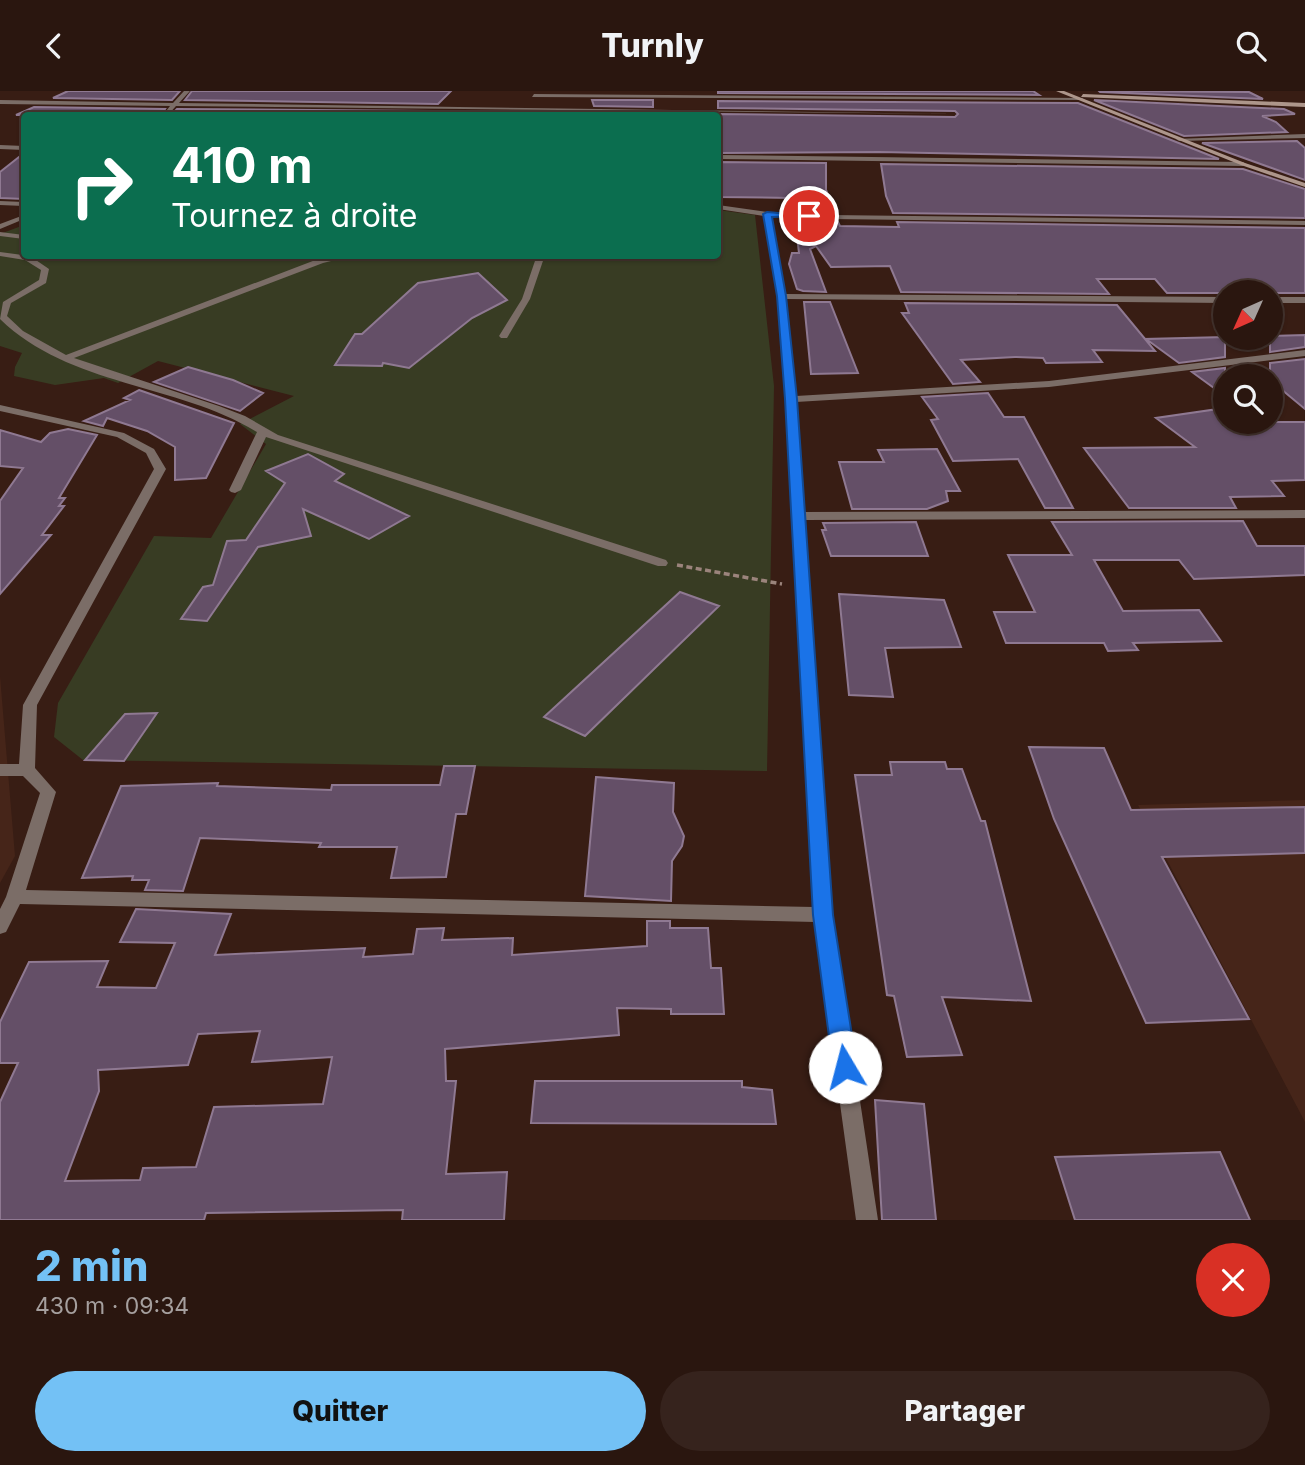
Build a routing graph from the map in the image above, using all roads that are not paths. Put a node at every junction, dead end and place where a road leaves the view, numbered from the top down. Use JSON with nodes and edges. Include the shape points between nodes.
{"nodes":[{"id":1,"x":187,"y":91,"type":"edge"},
{"id":2,"x":1059,"y":91,"type":"edge"},
{"id":3,"x":533,"y":93,"type":"edge"},
{"id":4,"x":1072,"y":96,"type":"junction"},
{"id":5,"x":1082,"y":100,"type":"junction"},
{"id":6,"x":0,"y":103,"type":"edge"},
{"id":7,"x":174,"y":105,"type":"junction"},
{"id":8,"x":1305,"y":105,"type":"edge"},
{"id":9,"x":168,"y":112,"type":"edge"},
{"id":10,"x":537,"y":112,"type":"edge"},
{"id":11,"x":721,"y":113,"type":"edge"},
{"id":12,"x":952,"y":114,"type":"dead end"},
{"id":13,"x":1305,"y":136,"type":"edge"},
{"id":14,"x":1179,"y":139,"type":"junction"},
{"id":15,"x":0,"y":147,"type":"edge"},
{"id":16,"x":21,"y":148,"type":"edge"},
{"id":17,"x":721,"y":157,"type":"edge"},
{"id":18,"x":1243,"y":164,"type":"junction"},
{"id":19,"x":1294,"y":181,"type":"joint"},
{"id":20,"x":1305,"y":183,"type":"edge"},
{"id":21,"x":0,"y":203,"type":"edge"},
{"id":22,"x":21,"y":204,"type":"edge"},
{"id":23,"x":721,"y":207,"type":"edge"},
{"id":24,"x":767,"y":214,"type":"junction"},
{"id":25,"x":21,"y":218,"type":"edge"},
{"id":26,"x":1305,"y":223,"type":"edge"},
{"id":27,"x":0,"y":226,"type":"edge"},
{"id":28,"x":0,"y":234,"type":"edge"},
{"id":29,"x":21,"y":237,"type":"edge"},
{"id":30,"x":0,"y":254,"type":"edge"},
{"id":31,"x":21,"y":256,"type":"edge"},
{"id":32,"x":32,"y":259,"type":"edge"},
{"id":33,"x":331,"y":259,"type":"edge"},
{"id":34,"x":540,"y":259,"type":"edge"},
{"id":35,"x":782,"y":296,"type":"junction"},
{"id":36,"x":1213,"y":300,"type":"edge"},
{"id":37,"x":1283,"y":300,"type":"edge"},
{"id":38,"x":1305,"y":300,"type":"edge"},
{"id":39,"x":504,"y":336,"type":"dead end"},
{"id":40,"x":1305,"y":353,"type":"edge"},
{"id":41,"x":66,"y":358,"type":"junction"},
{"id":42,"x":791,"y":399,"type":"junction"},
{"id":43,"x":0,"y":408,"type":"edge"},
{"id":44,"x":262,"y":431,"type":"junction"},
{"id":45,"x":235,"y":490,"type":"dead end"},
{"id":46,"x":1305,"y":514,"type":"edge"},
{"id":47,"x":799,"y":516,"type":"junction"},
{"id":48,"x":662,"y":563,"type":"road end"},
{"id":49,"x":0,"y":771,"type":"edge"},
{"id":50,"x":27,"y":771,"type":"junction"},
{"id":51,"x":15,"y":897,"type":"junction"},
{"id":52,"x":823,"y":915,"type":"junction"},
{"id":53,"x":0,"y":927,"type":"edge"},
{"id":54,"x":867,"y":1220,"type":"edge"}],
"edges":[{"from":1,"to":7,"type":"street"},
{"from":2,"to":4,"type":"main road"},
{"from":3,"to":5,"type":"street"},
{"from":3,"to":10,"type":"street"},
{"from":4,"to":5,"type":"main road"},
{"from":4,"to":8,"type":"main road"},
{"from":5,"to":14,"type":"main road"},
{"from":6,"to":7,"type":"street"},
{"from":7,"to":9,"type":"street"},
{"from":7,"to":10,"type":"street"},
{"from":11,"to":12,"type":"street"},
{"from":13,"to":14,"type":"street"},
{"from":14,"to":18,"type":"main road"},
{"from":15,"to":16,"type":"street"},
{"from":17,"to":18,"type":"street"},
{"from":18,"to":19,"type":"main road"},
{"from":19,"to":20,"type":"street"},
{"from":21,"to":22,"type":"street"},
{"from":23,"to":24,"type":"street"},
{"from":24,"to":26,"type":"street"},
{"from":24,"to":35,"type":"street"},
{"from":25,"to":27,"type":"street"},
{"from":28,"to":29,"type":"street"},
{"from":30,"to":31,"type":"street"},
{"from":32,"to":41,"type":"street","via":[[45,268],[43,281],[7,302],[2,316],[13,332]]},
{"from":33,"to":41,"type":"street"},
{"from":34,"to":39,"type":"street","via":[[526,299]]},
{"from":35,"to":36,"type":"street"},
{"from":35,"to":42,"type":"street"},
{"from":37,"to":38,"type":"street"},
{"from":40,"to":42,"type":"street","via":[[1049,384]]},
{"from":41,"to":44,"type":"street","via":[[242,418]]},
{"from":42,"to":47,"type":"street"},
{"from":43,"to":50,"type":"street","via":[[120,435],[150,451],[160,469],[30,705]]},
{"from":44,"to":45,"type":"street"},
{"from":44,"to":48,"type":"street"},
{"from":46,"to":47,"type":"street"},
{"from":47,"to":52,"type":"street"},
{"from":49,"to":50,"type":"street"},
{"from":50,"to":51,"type":"street","via":[[48,792]]},
{"from":51,"to":52,"type":"street"},
{"from":51,"to":53,"type":"street"},
{"from":52,"to":54,"type":"street"}]}
